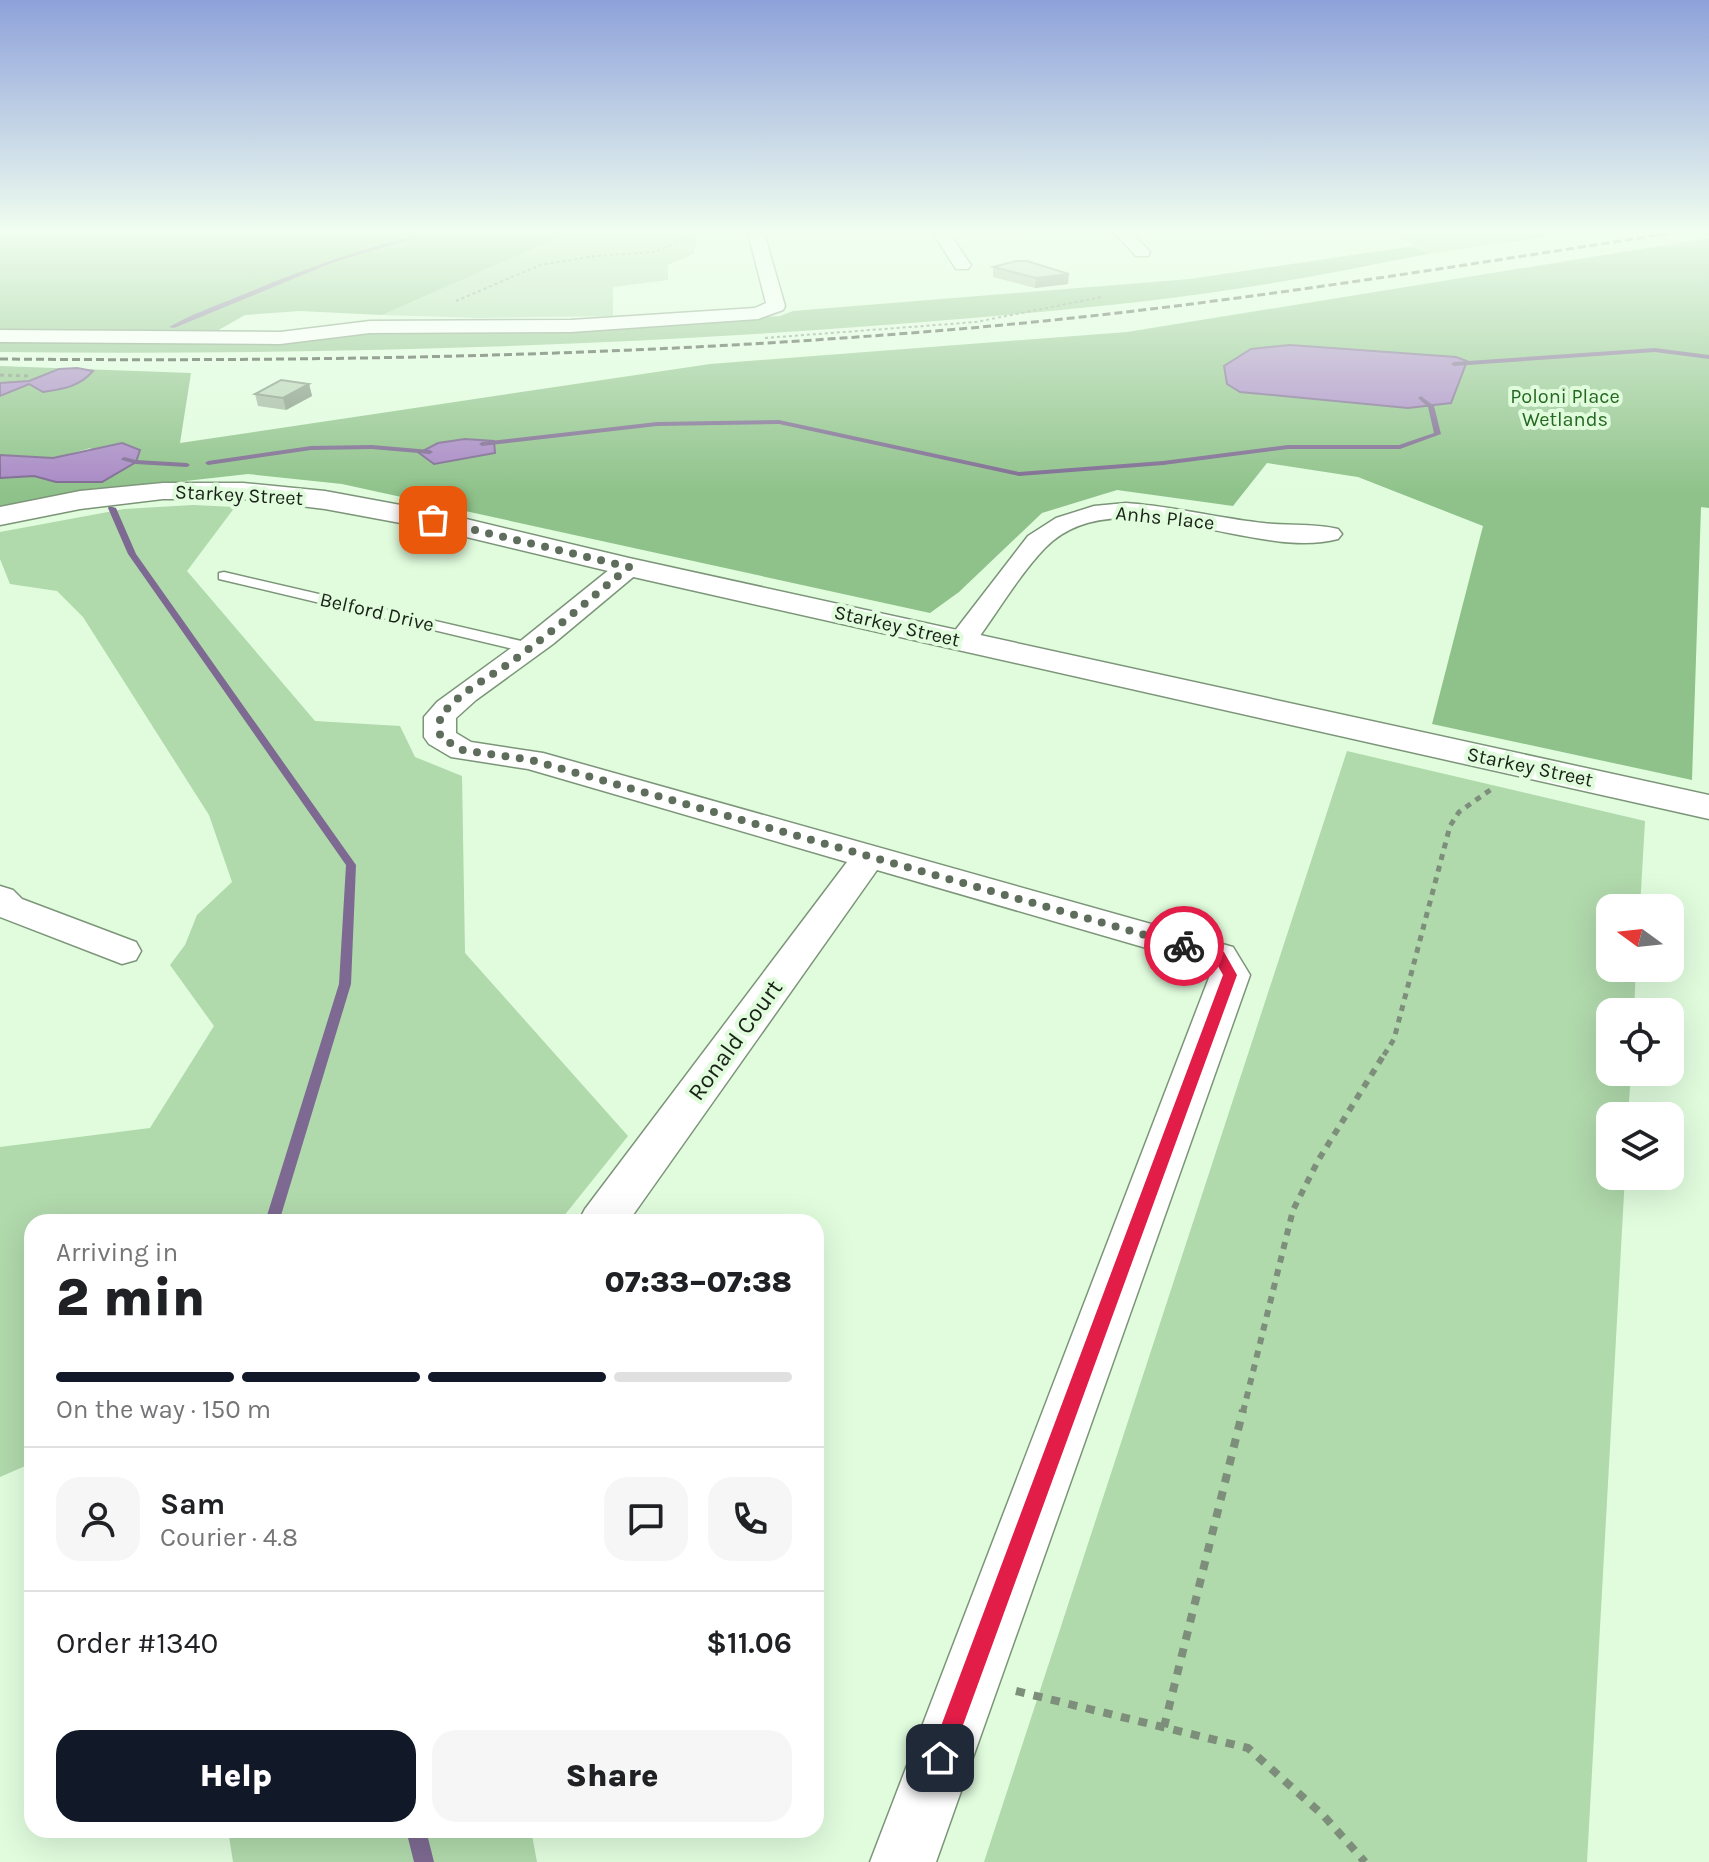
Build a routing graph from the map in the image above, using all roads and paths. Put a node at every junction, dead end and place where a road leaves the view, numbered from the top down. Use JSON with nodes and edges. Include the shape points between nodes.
{"nodes":[{"id":1,"x":659,"y":320,"type":"edge"},
{"id":2,"x":0,"y":336,"type":"edge"},
{"id":3,"x":0,"y":375,"type":"edge"},
{"id":4,"x":29,"y":376,"type":"dead end"},
{"id":5,"x":0,"y":516,"type":"edge"},
{"id":6,"x":1329,"y":534,"type":"dead end"},
{"id":7,"x":629,"y":567,"type":"junction"},
{"id":8,"x":224,"y":576,"type":"dead end"},
{"id":9,"x":962,"y":641,"type":"junction"},
{"id":10,"x":530,"y":648,"type":"junction"},
{"id":11,"x":1500,"y":782,"type":"dead end"},
{"id":12,"x":1709,"y":807,"type":"edge"},
{"id":13,"x":868,"y":858,"type":"junction"},
{"id":14,"x":0,"y":898,"type":"edge"},
{"id":15,"x":122,"y":951,"type":"dead end"},
{"id":16,"x":608,"y":1214,"type":"edge"},
{"id":17,"x":968,"y":1679,"type":"junction"},
{"id":18,"x":1164,"y":1727,"type":"junction"},
{"id":19,"x":903,"y":1862,"type":"edge"},
{"id":20,"x":1365,"y":1862,"type":"edge"}],
"edges":[{"from":1,"to":2,"type":"street","via":[[370,327],[280,338]]},
{"from":3,"to":4,"type":"path"},
{"from":5,"to":7,"type":"street","name":"Starkey Street","via":[[163,491],[286,494],[433,520]]},
{"from":6,"to":9,"type":"street","name":"Anhs Place","via":[[1285,534],[1161,514],[1116,511],[1079,516],[1037,541]]},
{"from":7,"to":9,"type":"street","name":"Starkey Street"},
{"from":7,"to":10,"type":"street"},
{"from":8,"to":10,"type":"lane","name":"Belford Drive"},
{"from":9,"to":12,"type":"street","name":"Starkey Street"},
{"from":10,"to":13,"type":"street","via":[[455,698],[440,717],[440,737],[462,750],[531,760]]},
{"from":11,"to":18,"type":"path","via":[[1459,812],[1450,826],[1394,1039],[1293,1210]]},
{"from":13,"to":16,"type":"street","name":"Ronald Court"},
{"from":13,"to":17,"type":"street","via":[[1219,956],[1230,975]]},
{"from":14,"to":15,"type":"street","via":[[9,907]]},
{"from":17,"to":18,"type":"path"},
{"from":17,"to":19,"type":"street"},
{"from":18,"to":20,"type":"path","via":[[1248,1748],[1324,1816]]}]}
